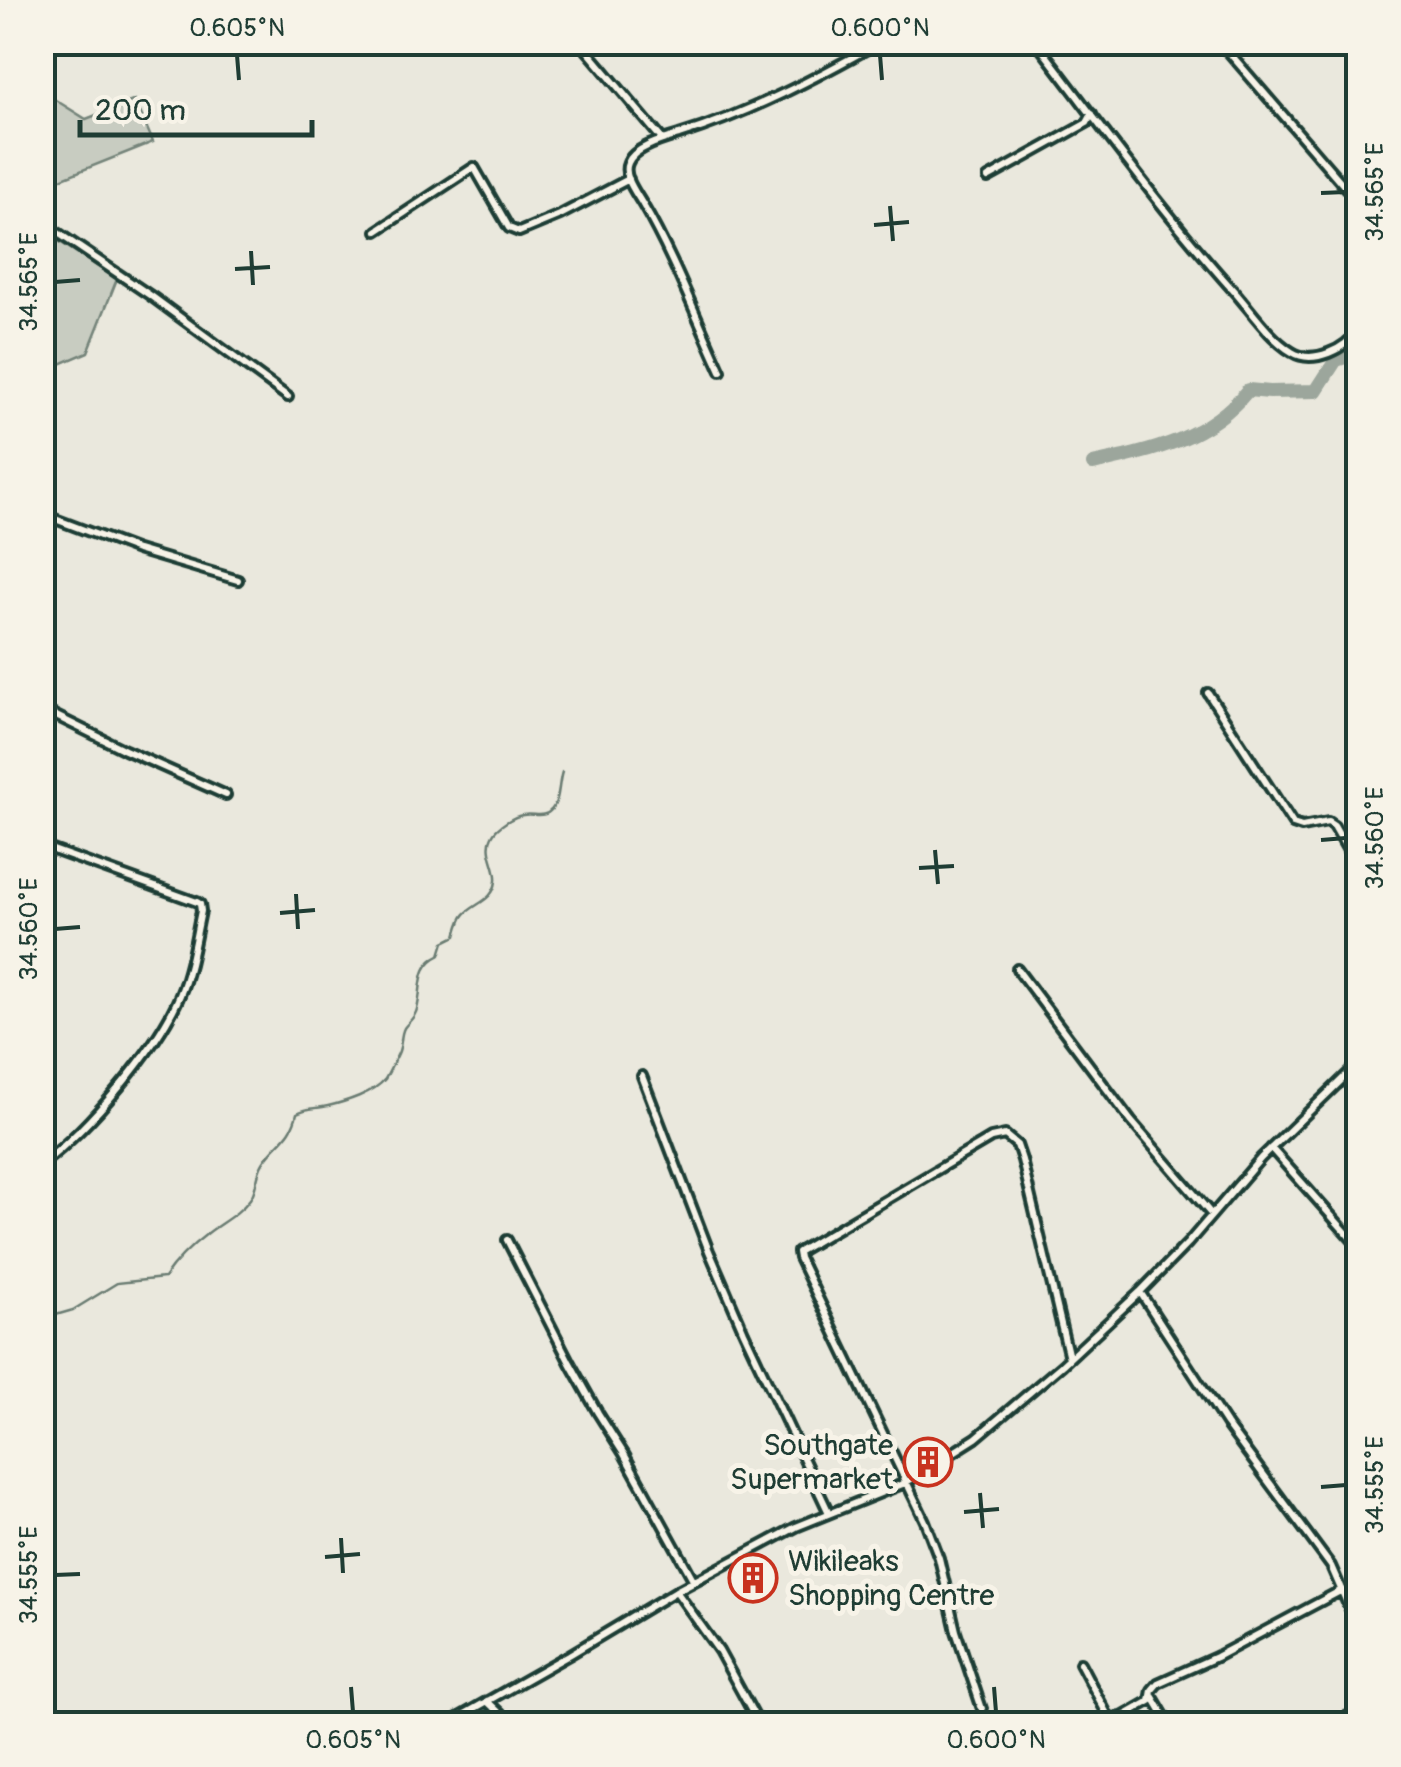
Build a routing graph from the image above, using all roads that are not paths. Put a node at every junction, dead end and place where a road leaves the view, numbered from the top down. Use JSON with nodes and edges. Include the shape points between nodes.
{"nodes":[{"id":1,"x":580,"y":42,"type":"edge"},
{"id":2,"x":880,"y":42,"type":"edge"},
{"id":3,"x":1036,"y":42,"type":"edge"},
{"id":4,"x":1220,"y":42,"type":"edge"},
{"id":5,"x":1092,"y":114,"type":"junction"},
{"id":6,"x":661,"y":138,"type":"junction"},
{"id":7,"x":988,"y":178,"type":"dead end"},
{"id":8,"x":629,"y":179,"type":"junction"},
{"id":9,"x":1358,"y":202,"type":"edge"},
{"id":10,"x":42,"y":222,"type":"edge"},
{"id":11,"x":377,"y":231,"type":"dead end"},
{"id":12,"x":1358,"y":329,"type":"edge"},
{"id":13,"x":721,"y":370,"type":"dead end"},
{"id":14,"x":288,"y":397,"type":"dead end"},
{"id":15,"x":42,"y":514,"type":"edge"},
{"id":16,"x":238,"y":580,"type":"dead end"},
{"id":17,"x":1208,"y":694,"type":"dead end"},
{"id":18,"x":42,"y":708,"type":"edge"},
{"id":19,"x":226,"y":795,"type":"dead end"},
{"id":20,"x":42,"y":846,"type":"edge"},
{"id":21,"x":1358,"y":868,"type":"edge"},
{"id":22,"x":1016,"y":969,"type":"dead end"},
{"id":23,"x":1358,"y":1064,"type":"edge"},
{"id":24,"x":642,"y":1076,"type":"dead end"},
{"id":25,"x":1271,"y":1148,"type":"junction"},
{"id":26,"x":42,"y":1164,"type":"edge"},
{"id":27,"x":1212,"y":1215,"type":"junction"},
{"id":28,"x":506,"y":1240,"type":"dead end"},
{"id":29,"x":1358,"y":1246,"type":"edge"},
{"id":30,"x":1140,"y":1292,"type":"junction"},
{"id":31,"x":1069,"y":1358,"type":"junction"},
{"id":32,"x":905,"y":1483,"type":"junction"},
{"id":33,"x":829,"y":1513,"type":"junction"},
{"id":34,"x":694,"y":1581,"type":"junction"},
{"id":35,"x":1342,"y":1590,"type":"junction"},
{"id":36,"x":676,"y":1591,"type":"junction"},
{"id":37,"x":1358,"y":1628,"type":"edge"},
{"id":38,"x":1080,"y":1663,"type":"dead end"},
{"id":39,"x":1152,"y":1696,"type":"junction"},
{"id":40,"x":487,"y":1701,"type":"junction"},
{"id":41,"x":1358,"y":1711,"type":"edge"},
{"id":42,"x":447,"y":1724,"type":"edge"},
{"id":43,"x":511,"y":1724,"type":"edge"},
{"id":44,"x":759,"y":1724,"type":"edge"},
{"id":45,"x":987,"y":1724,"type":"edge"},
{"id":46,"x":1169,"y":1724,"type":"edge"},
{"id":47,"x":1332,"y":1724,"type":"edge"}],
"edges":[{"from":1,"to":6,"type":"street"},
{"from":2,"to":6,"type":"street","via":[[799,88]]},
{"from":3,"to":5,"type":"street"},
{"from":4,"to":9,"type":"street"},
{"from":5,"to":7,"type":"street","via":[[1087,123]]},
{"from":5,"to":12,"type":"street","via":[[1206,260],[1293,352],[1327,353]]},
{"from":6,"to":8,"type":"street","via":[[629,159]]},
{"from":8,"to":11,"type":"street","via":[[516,232],[474,167]]},
{"from":8,"to":13,"type":"street"},
{"from":10,"to":14,"type":"street"},
{"from":15,"to":16,"type":"street"},
{"from":17,"to":21,"type":"street","via":[[1294,824],[1334,826]]},
{"from":18,"to":19,"type":"street"},
{"from":20,"to":26,"type":"street","via":[[197,902],[201,911],[180,994],[151,1046]]},
{"from":22,"to":27,"type":"street"},
{"from":23,"to":25,"type":"street"},
{"from":24,"to":33,"type":"street","via":[[709,1251]]},
{"from":25,"to":27,"type":"street"},
{"from":25,"to":29,"type":"street"},
{"from":27,"to":30,"type":"street"},
{"from":28,"to":34,"type":"street"},
{"from":30,"to":31,"type":"street"},
{"from":30,"to":35,"type":"street"},
{"from":31,"to":32,"type":"street","via":[[976,1438]]},
{"from":31,"to":32,"type":"street","via":[[1022,1160],[1005,1135],[800,1249],[798,1258]]},
{"from":32,"to":33,"type":"street"},
{"from":32,"to":45,"type":"street","via":[[939,1558]]},
{"from":33,"to":34,"type":"street"},
{"from":34,"to":36,"type":"street"},
{"from":35,"to":37,"type":"street"},
{"from":35,"to":39,"type":"street","via":[[1158,1683]]},
{"from":36,"to":40,"type":"street"},
{"from":36,"to":44,"type":"street"},
{"from":38,"to":39,"type":"street","via":[[1111,1718],[1122,1718]]},
{"from":39,"to":46,"type":"street"},
{"from":40,"to":42,"type":"street"},
{"from":40,"to":43,"type":"street"},
{"from":41,"to":47,"type":"street"}]}
